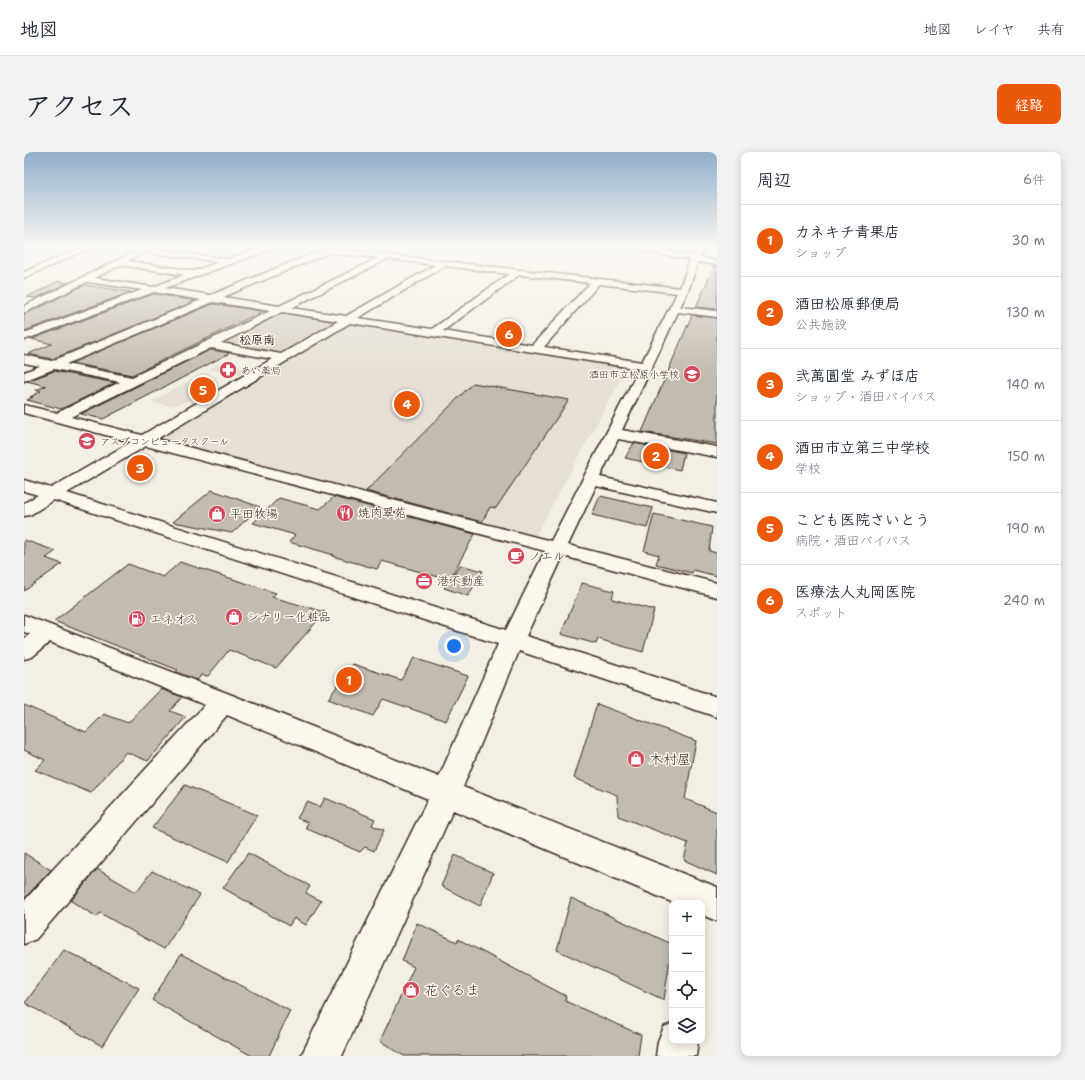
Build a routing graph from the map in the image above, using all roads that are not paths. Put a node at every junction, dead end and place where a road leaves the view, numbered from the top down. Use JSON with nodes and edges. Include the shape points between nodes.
{"nodes":[{"id":1,"x":64,"y":290,"type":"edge"},
{"id":2,"x":150,"y":290,"type":"edge"},
{"id":3,"x":161,"y":290,"type":"edge"},
{"id":4,"x":231,"y":290,"type":"edge"},
{"id":5,"x":319,"y":290,"type":"edge"},
{"id":6,"x":398,"y":290,"type":"edge"},
{"id":7,"x":492,"y":290,"type":"edge"},
{"id":8,"x":588,"y":290,"type":"edge"},
{"id":9,"x":676,"y":290,"type":"edge"},
{"id":10,"x":683,"y":291,"type":"joint"},
{"id":11,"x":213,"y":298,"type":"junction"},
{"id":12,"x":281,"y":309,"type":"junction"},
{"id":13,"x":674,"y":309,"type":"junction"},
{"id":14,"x":24,"y":310,"type":"edge"},
{"id":15,"x":717,"y":314,"type":"edge"},
{"id":16,"x":348,"y":320,"type":"junction"},
{"id":17,"x":434,"y":333,"type":"junction"},
{"id":18,"x":24,"y":337,"type":"edge"},
{"id":19,"x":209,"y":344,"type":"junction"},
{"id":20,"x":535,"y":348,"type":"junction"},
{"id":21,"x":284,"y":358,"type":"junction"},
{"id":22,"x":24,"y":359,"type":"edge"},
{"id":23,"x":53,"y":365,"type":"junction"},
{"id":24,"x":646,"y":366,"type":"junction"},
{"id":25,"x":24,"y":377,"type":"edge"},
{"id":26,"x":133,"y":381,"type":"junction"},
{"id":27,"x":24,"y":409,"type":"edge"},
{"id":28,"x":58,"y":418,"type":"junction"},
{"id":29,"x":613,"y":433,"type":"junction"},
{"id":30,"x":144,"y":440,"type":"junction"},
{"id":31,"x":717,"y":452,"type":"edge"},
{"id":32,"x":590,"y":480,"type":"junction"},
{"id":33,"x":24,"y":485,"type":"edge"},
{"id":34,"x":54,"y":494,"type":"junction"},
{"id":35,"x":717,"y":508,"type":"edge"},
{"id":36,"x":24,"y":511,"type":"edge"},
{"id":37,"x":557,"y":548,"type":"junction"},
{"id":38,"x":717,"y":590,"type":"edge"},
{"id":39,"x":35,"y":628,"type":"edge"},
{"id":40,"x":512,"y":640,"type":"junction"},
{"id":41,"x":24,"y":651,"type":"edge"},
{"id":42,"x":223,"y":702,"type":"junction"},
{"id":43,"x":717,"y":707,"type":"edge"},
{"id":44,"x":446,"y":793,"type":"junction"},
{"id":45,"x":701,"y":900,"type":"edge"},
{"id":46,"x":24,"y":927,"type":"edge"},
{"id":47,"x":678,"y":1044,"type":"edge"},
{"id":48,"x":321,"y":1056,"type":"edge"},
{"id":49,"x":676,"y":1056,"type":"edge"}],
"edges":[{"from":1,"to":14,"type":"main road"},
{"from":2,"to":18,"type":"main road"},
{"from":3,"to":11,"type":"main road"},
{"from":4,"to":11,"type":"main road"},
{"from":5,"to":12,"type":"main road"},
{"from":6,"to":16,"type":"main road"},
{"from":7,"to":17,"type":"main road"},
{"from":8,"to":20,"type":"main road"},
{"from":9,"to":10,"type":"main road"},
{"from":10,"to":13,"type":"main road"},
{"from":11,"to":12,"type":"main road"},
{"from":11,"to":23,"type":"main road"},
{"from":12,"to":16,"type":"main road"},
{"from":12,"to":19,"type":"main road"},
{"from":13,"to":15,"type":"main road"},
{"from":13,"to":24,"type":"main road"},
{"from":16,"to":17,"type":"main road"},
{"from":16,"to":21,"type":"main road"},
{"from":17,"to":20,"type":"main road"},
{"from":19,"to":21,"type":"main road"},
{"from":19,"to":26,"type":"main road"},
{"from":20,"to":24,"type":"main road"},
{"from":21,"to":30,"type":"main road"},
{"from":22,"to":23,"type":"main road"},
{"from":23,"to":25,"type":"main road"},
{"from":23,"to":26,"type":"main road"},
{"from":24,"to":29,"type":"main road"},
{"from":26,"to":28,"type":"main road"},
{"from":27,"to":28,"type":"main road"},
{"from":28,"to":30,"type":"main road"},
{"from":29,"to":31,"type":"main road"},
{"from":29,"to":32,"type":"main road"},
{"from":30,"to":34,"type":"main road"},
{"from":30,"to":37,"type":"main road"},
{"from":32,"to":35,"type":"main road"},
{"from":32,"to":37,"type":"main road"},
{"from":33,"to":34,"type":"main road"},
{"from":34,"to":36,"type":"main road"},
{"from":34,"to":40,"type":"main road"},
{"from":37,"to":38,"type":"main road"},
{"from":37,"to":40,"type":"main road"},
{"from":39,"to":41,"type":"main road"},
{"from":39,"to":42,"type":"main road"},
{"from":40,"to":43,"type":"main road"},
{"from":40,"to":44,"type":"main road"},
{"from":42,"to":44,"type":"main road"},
{"from":42,"to":46,"type":"main road"},
{"from":44,"to":45,"type":"main road"},
{"from":44,"to":48,"type":"main road"},
{"from":47,"to":49,"type":"main road"}]}
